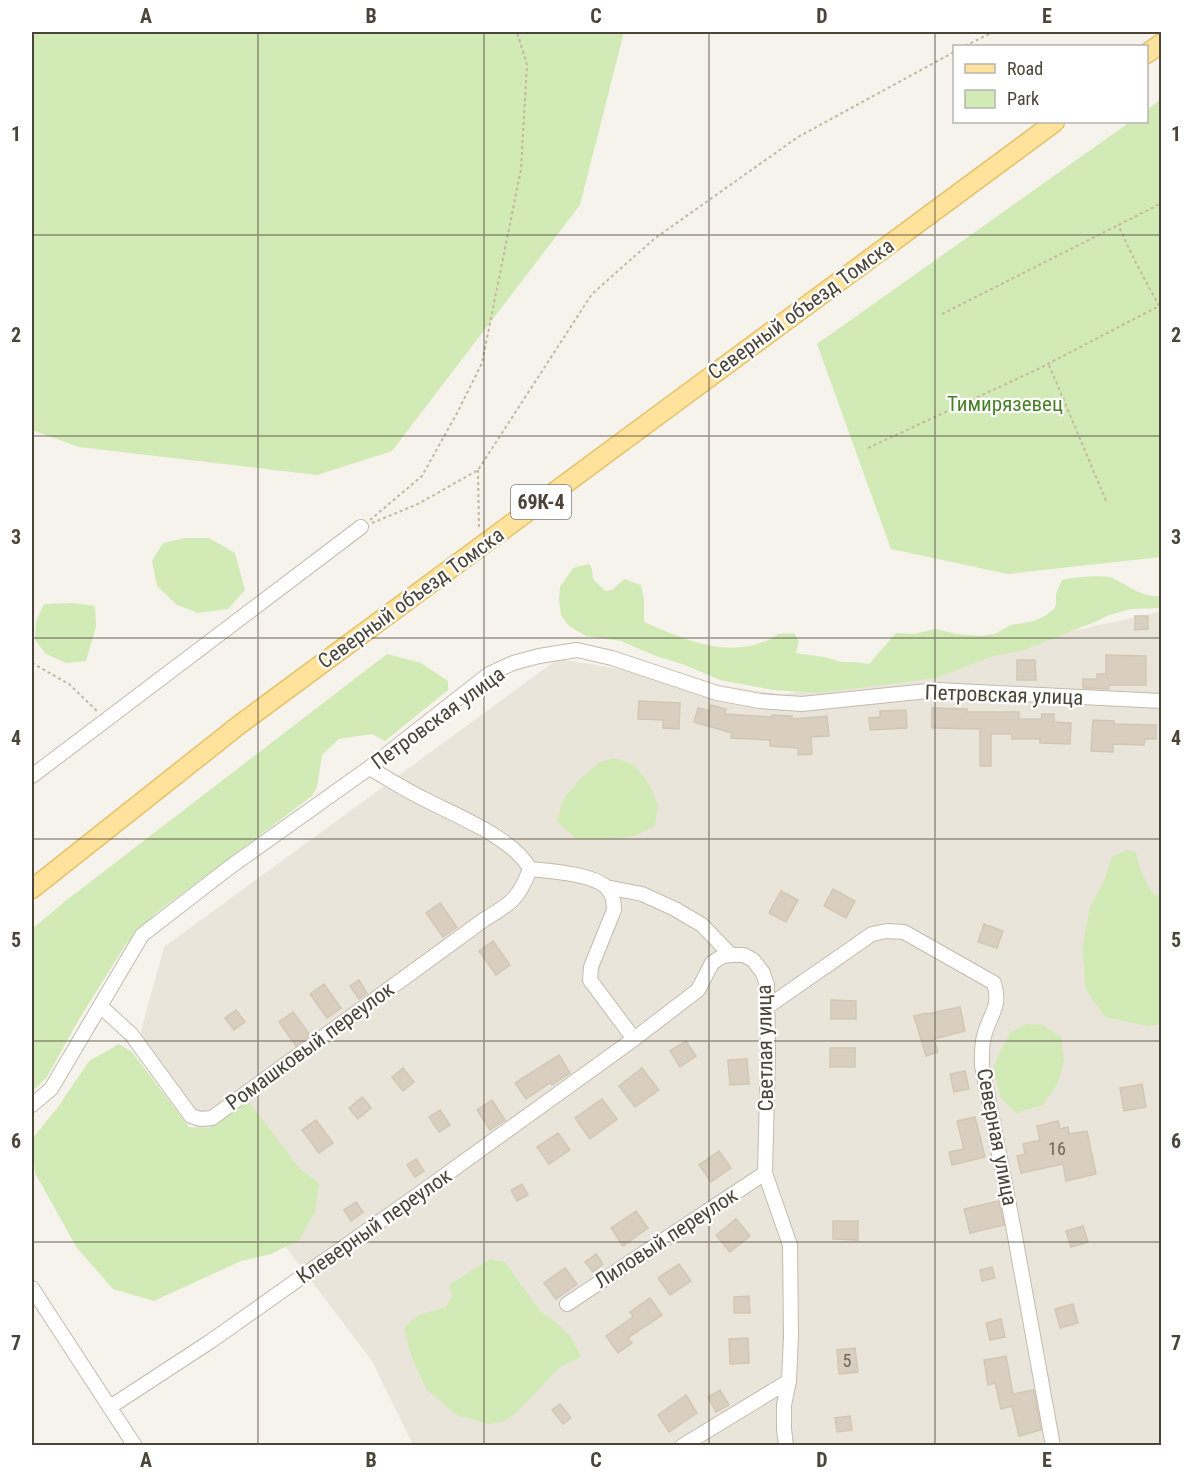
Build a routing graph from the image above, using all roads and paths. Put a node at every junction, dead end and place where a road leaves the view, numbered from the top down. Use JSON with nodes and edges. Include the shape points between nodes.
{"nodes":[{"id":1,"x":517,"y":32,"type":"edge"},
{"id":2,"x":993,"y":32,"type":"edge"},
{"id":3,"x":1161,"y":43,"type":"edge"},
{"id":4,"x":967,"y":45,"type":"edge"},
{"id":5,"x":953,"y":53,"type":"edge"},
{"id":6,"x":1148,"y":53,"type":"edge"},
{"id":7,"x":1054,"y":123,"type":"edge"},
{"id":8,"x":1161,"y":203,"type":"edge"},
{"id":9,"x":1118,"y":225,"type":"junction"},
{"id":10,"x":942,"y":314,"type":"dead end"},
{"id":11,"x":1048,"y":364,"type":"junction"},
{"id":12,"x":868,"y":448,"type":"dead end"},
{"id":13,"x":478,"y":470,"type":"junction"},
{"id":14,"x":1107,"y":503,"type":"dead end"},
{"id":15,"x":361,"y":527,"type":"junction"},
{"id":16,"x":479,"y":548,"type":"junction"},
{"id":17,"x":32,"y":663,"type":"edge"},
{"id":18,"x":1161,"y":701,"type":"edge"},
{"id":19,"x":106,"y":719,"type":"junction"},
{"id":20,"x":369,"y":768,"type":"junction"},
{"id":21,"x":32,"y":776,"type":"edge"},
{"id":22,"x":530,"y":869,"type":"junction"},
{"id":23,"x":606,"y":887,"type":"junction"},
{"id":24,"x":32,"y":889,"type":"edge"},
{"id":25,"x":731,"y":955,"type":"junction"},
{"id":26,"x":100,"y":1006,"type":"junction"},
{"id":27,"x":767,"y":1007,"type":"junction"},
{"id":28,"x":634,"y":1039,"type":"junction"},
{"id":29,"x":32,"y":1105,"type":"edge"},
{"id":30,"x":765,"y":1173,"type":"junction"},
{"id":31,"x":32,"y":1288,"type":"edge"},
{"id":32,"x":567,"y":1304,"type":"dead end"},
{"id":33,"x":789,"y":1381,"type":"junction"},
{"id":34,"x":110,"y":1407,"type":"junction"},
{"id":35,"x":135,"y":1446,"type":"edge"},
{"id":36,"x":682,"y":1446,"type":"edge"},
{"id":37,"x":786,"y":1446,"type":"edge"},
{"id":38,"x":1053,"y":1446,"type":"edge"}],
"edges":[{"from":1,"to":15,"type":"path","via":[[527,65],[521,169],[482,363],[422,476]]},
{"from":2,"to":4,"type":"path"},
{"from":3,"to":6,"type":"main road"},
{"from":5,"to":13,"type":"path","via":[[798,137],[654,239],[592,294]]},
{"from":7,"to":16,"type":"main road","name":"Северный объезд Томска","number":"69К-4"},
{"from":8,"to":9,"type":"path"},
{"from":9,"to":10,"type":"path"},
{"from":9,"to":11,"type":"path","via":[[1159,306]]},
{"from":11,"to":12,"type":"path"},
{"from":11,"to":14,"type":"path"},
{"from":13,"to":15,"type":"path","via":[[418,504]]},
{"from":13,"to":16,"type":"path"},
{"from":15,"to":19,"type":"street"},
{"from":16,"to":24,"type":"main road","name":"Северный объезд Томска","number":"69К-4","via":[[239,725]]},
{"from":17,"to":19,"type":"path","via":[[69,684]]},
{"from":18,"to":20,"type":"street","name":"Петровская улица","via":[[937,690],[802,704],[760,701],[717,693],[622,661],[577,651],[538,656],[489,674]]},
{"from":19,"to":21,"type":"street"},
{"from":20,"to":22,"type":"street","via":[[499,839],[519,852]]},
{"from":20,"to":26,"type":"street","name":"Петровская улица","via":[[230,867],[142,936]]},
{"from":22,"to":23,"type":"street","via":[[568,873]]},
{"from":22,"to":26,"type":"street","name":"Ромашковый переулок","via":[[515,899],[212,1118],[190,1116],[131,1034]]},
{"from":23,"to":25,"type":"street","via":[[642,894],[675,909],[702,925]]},
{"from":23,"to":28,"type":"street","via":[[615,910],[591,967],[590,980]]},
{"from":25,"to":27,"type":"street","name":"Светлая улица","via":[[753,960],[763,973]]},
{"from":25,"to":28,"type":"street","via":[[712,963],[698,990]]},
{"from":26,"to":29,"type":"street","name":"Петровская улица","via":[[51,1089]]},
{"from":27,"to":30,"type":"street","name":"Светлая улица"},
{"from":27,"to":38,"type":"street","name":"Северная улица","via":[[872,934],[887,931],[904,932],[994,983],[997,1004],[985,1033],[982,1066]]},
{"from":28,"to":34,"type":"street","name":"Клеверный переулок","via":[[220,1335]]},
{"from":30,"to":32,"type":"street","name":"Лиловый переулок"},
{"from":30,"to":33,"type":"street","name":"Светлая улица","via":[[790,1245]]},
{"from":31,"to":34,"type":"street"},
{"from":33,"to":36,"type":"street"},
{"from":33,"to":37,"type":"street","name":"Светлая улица","via":[[784,1405]]},
{"from":34,"to":35,"type":"street"}]}
